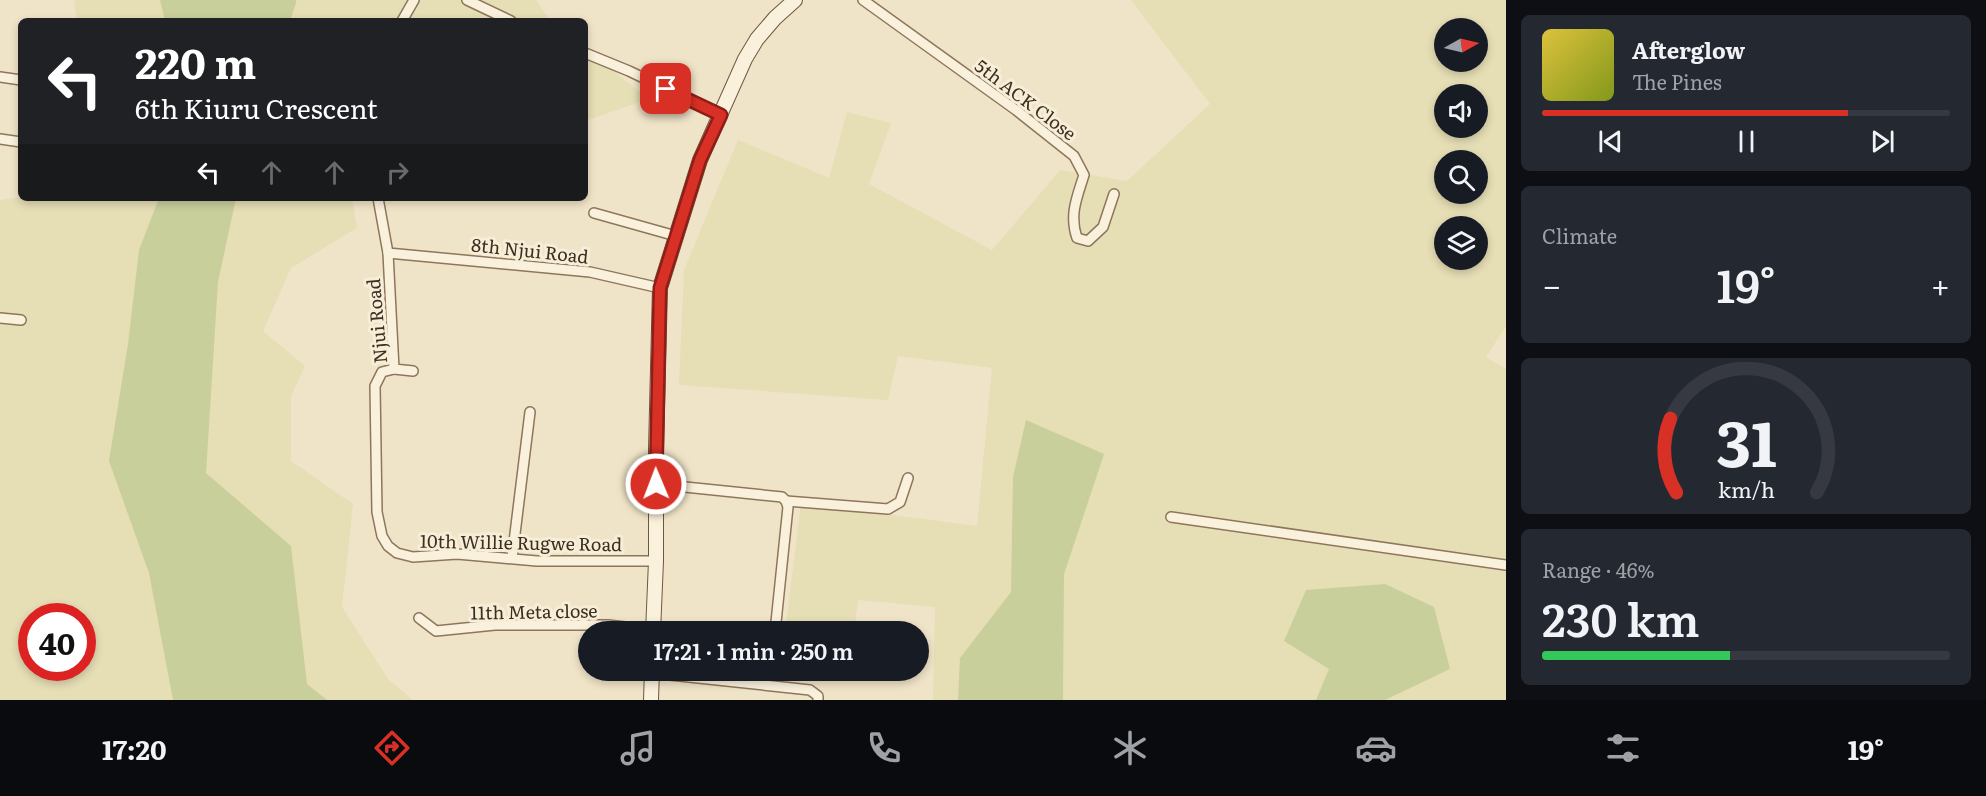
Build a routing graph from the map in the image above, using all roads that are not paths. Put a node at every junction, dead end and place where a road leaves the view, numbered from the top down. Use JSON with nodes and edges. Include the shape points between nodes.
{"nodes":[{"id":1,"x":414,"y":0,"type":"edge"},
{"id":2,"x":467,"y":0,"type":"edge"},
{"id":3,"x":795,"y":0,"type":"edge"},
{"id":4,"x":863,"y":0,"type":"edge"},
{"id":5,"x":404,"y":18,"type":"edge"},
{"id":6,"x":505,"y":18,"type":"edge"},
{"id":7,"x":588,"y":54,"type":"edge"},
{"id":8,"x":0,"y":76,"type":"edge"},
{"id":9,"x":18,"y":79,"type":"edge"},
{"id":10,"x":721,"y":115,"type":"junction"},
{"id":11,"x":0,"y":139,"type":"edge"},
{"id":12,"x":18,"y":142,"type":"edge"},
{"id":13,"x":1114,"y":194,"type":"dead end"},
{"id":14,"x":379,"y":201,"type":"edge"},
{"id":15,"x":594,"y":213,"type":"dead end"},
{"id":16,"x":676,"y":236,"type":"junction"},
{"id":17,"x":392,"y":254,"type":"junction"},
{"id":18,"x":660,"y":288,"type":"junction"},
{"id":19,"x":0,"y":318,"type":"edge"},
{"id":20,"x":21,"y":320,"type":"dead end"},
{"id":21,"x":394,"y":369,"type":"junction"},
{"id":22,"x":413,"y":370,"type":"dead end"},
{"id":23,"x":530,"y":412,"type":"dead end"},
{"id":24,"x":908,"y":478,"type":"dead end"},
{"id":25,"x":656,"y":484,"type":"junction"},
{"id":26,"x":786,"y":501,"type":"junction"},
{"id":27,"x":1171,"y":517,"type":"dead end"},
{"id":28,"x":512,"y":558,"type":"junction"},
{"id":29,"x":656,"y":561,"type":"junction"},
{"id":30,"x":1506,"y":565,"type":"edge"},
{"id":31,"x":419,"y":618,"type":"dead end"},
{"id":32,"x":653,"y":621,"type":"edge"},
{"id":33,"x":776,"y":621,"type":"edge"},
{"id":34,"x":578,"y":626,"type":"edge"},
{"id":35,"x":652,"y":681,"type":"edge"},
{"id":36,"x":731,"y":681,"type":"edge"},
{"id":37,"x":651,"y":700,"type":"edge"},
{"id":38,"x":818,"y":700,"type":"edge"}],
"edges":[{"from":1,"to":5,"type":"street"},
{"from":2,"to":6,"type":"street"},
{"from":3,"to":10,"type":"street","via":[[757,39]]},
{"from":4,"to":13,"type":"street","name":"5th ACK Close","via":[[1074,156],[1084,175],[1074,203],[1077,238],[1088,241],[1103,227]]},
{"from":7,"to":10,"type":"street"},
{"from":8,"to":9,"type":"street"},
{"from":10,"to":16,"type":"street","via":[[700,160]]},
{"from":11,"to":12,"type":"street"},
{"from":14,"to":17,"type":"street","name":"Njui Road"},
{"from":15,"to":16,"type":"street"},
{"from":16,"to":18,"type":"street"},
{"from":17,"to":18,"type":"street","name":"8th Njui Road","via":[[590,272]]},
{"from":17,"to":21,"type":"street","name":"Njui Road"},
{"from":18,"to":25,"type":"street"},
{"from":19,"to":20,"type":"street"},
{"from":21,"to":22,"type":"street","name":"Njui Road"},
{"from":21,"to":28,"type":"street","name":"10th Willie Rugwe Road","via":[[382,372],[375,386],[377,512],[379,530],[388,546],[413,557],[457,554]]},
{"from":23,"to":28,"type":"street"},
{"from":24,"to":26,"type":"street","via":[[900,502],[888,509]]},
{"from":25,"to":26,"type":"street","via":[[782,497]]},
{"from":25,"to":29,"type":"street"},
{"from":26,"to":33,"type":"street"},
{"from":27,"to":30,"type":"street"},
{"from":28,"to":29,"type":"street","name":"10th Willie Rugwe Road"},
{"from":29,"to":32,"type":"street"},
{"from":31,"to":34,"type":"street","name":"11th Meta close","via":[[436,631]]},
{"from":35,"to":37,"type":"street"},
{"from":36,"to":38,"type":"street","via":[[810,690]]}]}
